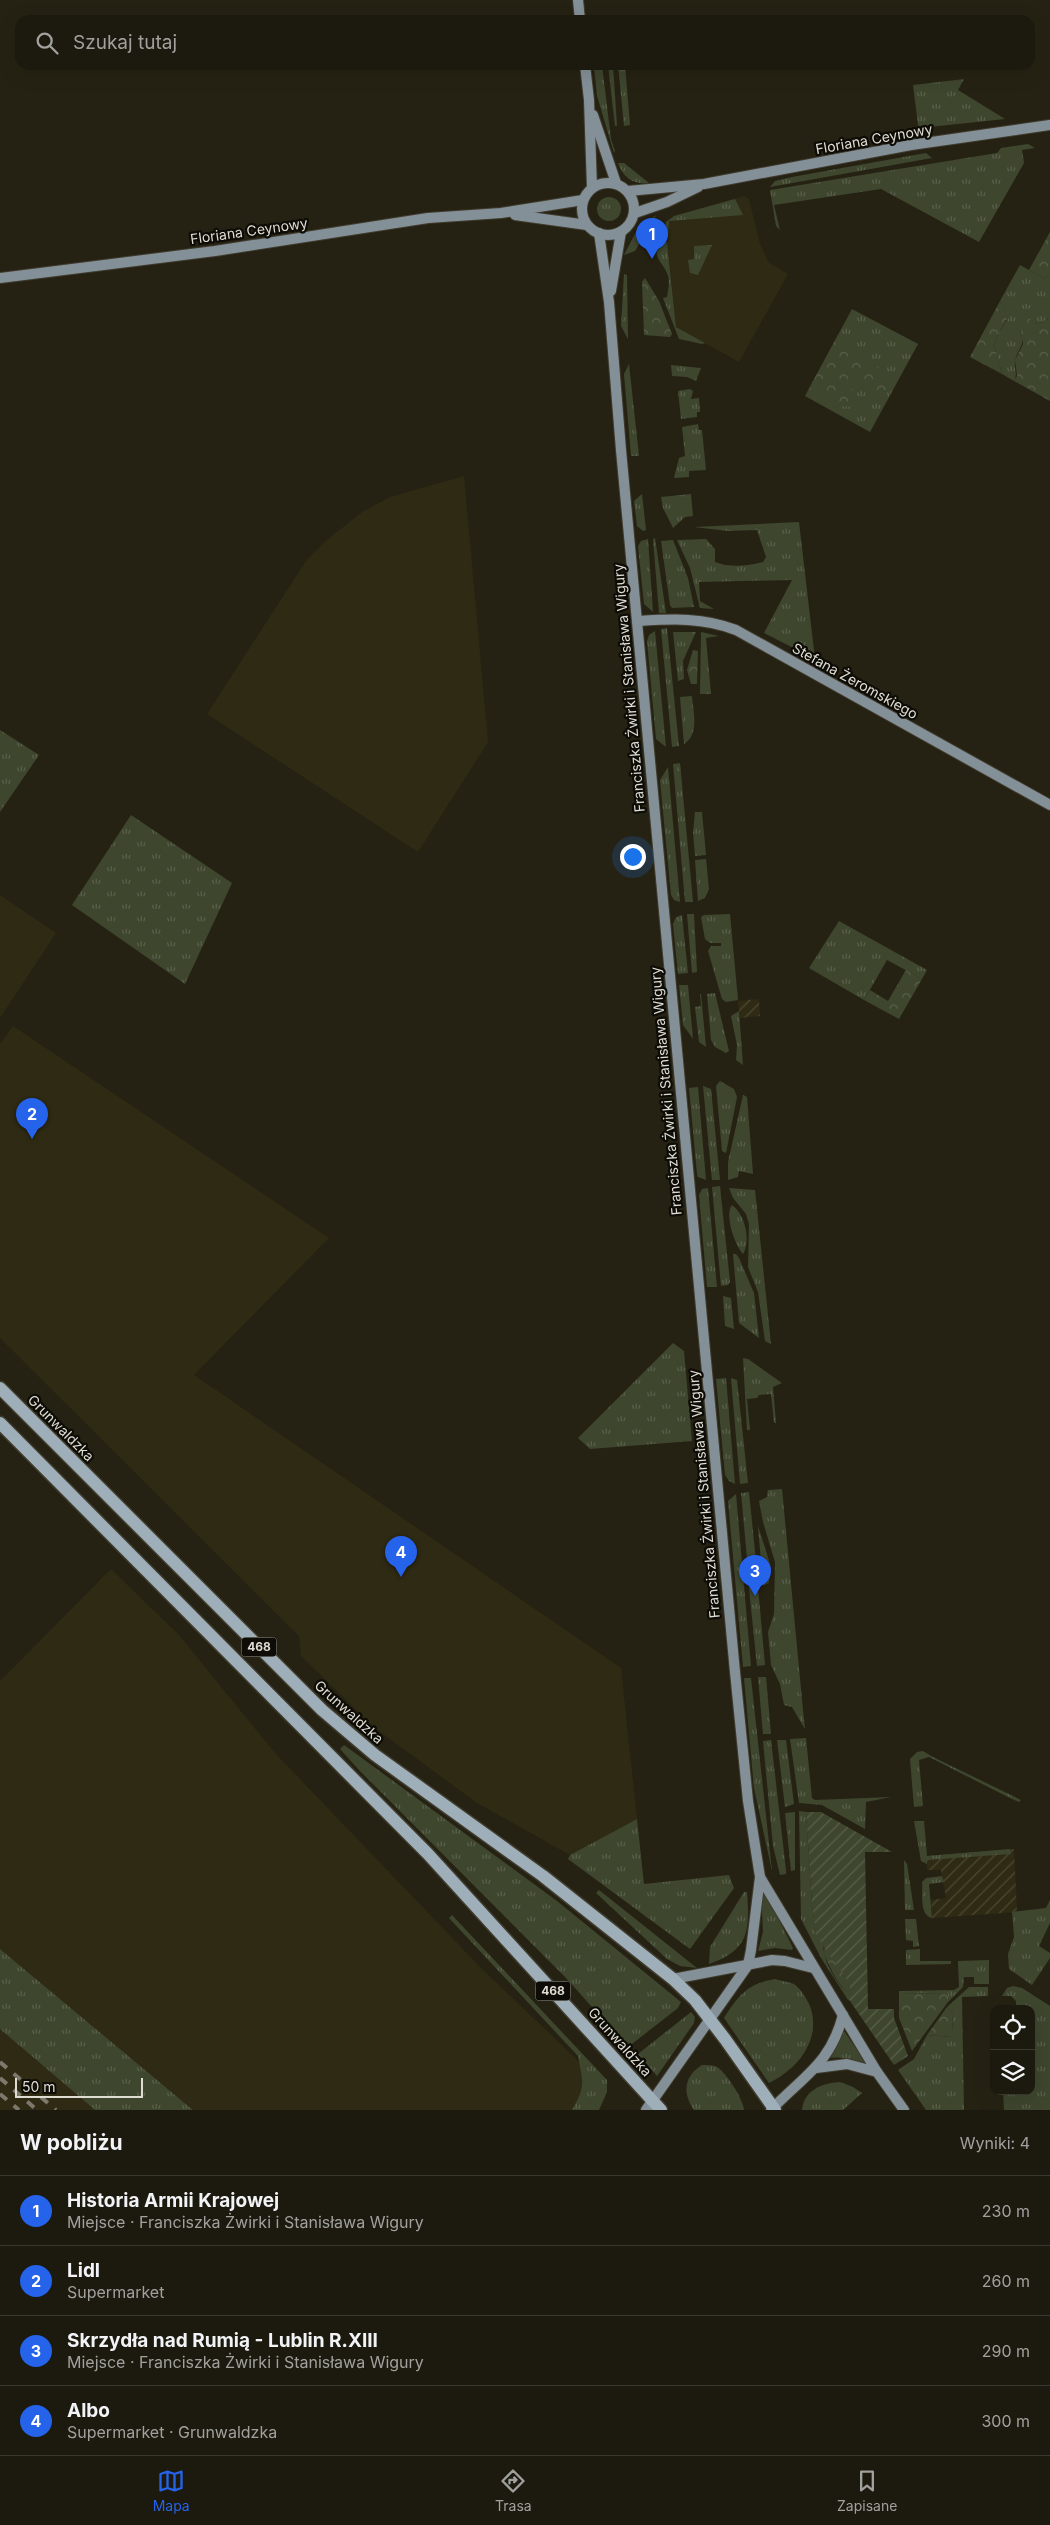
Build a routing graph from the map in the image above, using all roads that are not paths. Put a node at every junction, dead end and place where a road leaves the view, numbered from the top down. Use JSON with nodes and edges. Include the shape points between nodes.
{"nodes":[{"id":1,"x":578,"y":0,"type":"edge"},
{"id":2,"x":580,"y":15,"type":"edge"},
{"id":3,"x":586,"y":70,"type":"edge"},
{"id":4,"x":589,"y":100,"type":"junction"},
{"id":5,"x":1050,"y":125,"type":"edge"},
{"id":6,"x":616,"y":183,"type":"junction"},
{"id":7,"x":704,"y":184,"type":"junction"},
{"id":8,"x":592,"y":188,"type":"junction"},
{"id":9,"x":628,"y":191,"type":"junction"},
{"id":10,"x":583,"y":200,"type":"junction"},
{"id":11,"x":501,"y":213,"type":"junction"},
{"id":12,"x":635,"y":213,"type":"junction"},
{"id":13,"x":587,"y":225,"type":"junction"},
{"id":14,"x":621,"y":232,"type":"junction"},
{"id":15,"x":599,"y":233,"type":"junction"},
{"id":16,"x":0,"y":278,"type":"edge"},
{"id":17,"x":609,"y":302,"type":"junction"},
{"id":18,"x":637,"y":621,"type":"junction"},
{"id":19,"x":1050,"y":805,"type":"edge"},
{"id":20,"x":0,"y":1388,"type":"edge"},
{"id":21,"x":0,"y":1423,"type":"edge"},
{"id":22,"x":760,"y":1877,"type":"junction"},
{"id":23,"x":748,"y":1965,"type":"junction"},
{"id":24,"x":813,"y":1968,"type":"junction"},
{"id":25,"x":673,"y":1979,"type":"junction"},
{"id":26,"x":843,"y":2015,"type":"junction"},
{"id":27,"x":710,"y":2020,"type":"junction"},
{"id":28,"x":816,"y":2068,"type":"junction"},
{"id":29,"x":876,"y":2072,"type":"junction"},
{"id":30,"x":653,"y":2107,"type":"edge"},
{"id":31,"x":773,"y":2109,"type":"edge"},
{"id":32,"x":904,"y":2110,"type":"edge"}],
"edges":[{"from":1,"to":2,"type":"street"},
{"from":3,"to":4,"type":"street"},
{"from":4,"to":6,"type":"street"},
{"from":4,"to":8,"type":"street"},
{"from":5,"to":7,"type":"street","name":"Floriana Ceynowy","via":[[911,146]]},
{"from":6,"to":8,"type":"street"},
{"from":6,"to":9,"type":"street"},
{"from":7,"to":9,"type":"street","name":"Floriana Ceynowy"},
{"from":7,"to":12,"type":"street","name":"Floriana Ceynowy"},
{"from":8,"to":10,"type":"street"},
{"from":9,"to":12,"type":"street","via":[[633,198]]},
{"from":10,"to":11,"type":"street","name":"Floriana Ceynowy"},
{"from":10,"to":13,"type":"street","via":[[582,213]]},
{"from":11,"to":13,"type":"street","name":"Floriana Ceynowy"},
{"from":11,"to":16,"type":"street","name":"Floriana Ceynowy","via":[[428,218],[215,251]]},
{"from":12,"to":14,"type":"street"},
{"from":13,"to":15,"type":"street"},
{"from":14,"to":15,"type":"street","via":[[614,235]]},
{"from":14,"to":17,"type":"street","name":"Franciszka Żwirki i Stanisława Wigury"},
{"from":15,"to":17,"type":"street","name":"Franciszka Żwirki i Stanisława Wigury"},
{"from":17,"to":18,"type":"street","name":"Franciszka Żwirki i Stanisława Wigury"},
{"from":18,"to":19,"type":"street","name":"Stefana Żeromskiego","via":[[700,620],[717,622],[736,630]]},
{"from":18,"to":22,"type":"street","name":"Franciszka Żwirki i Stanisława Wigury","via":[[735,1672],[748,1801]]},
{"from":20,"to":25,"type":"main road","name":"Grunwaldzka","number":"468","via":[[322,1710],[375,1756],[543,1876]]},
{"from":21,"to":30,"type":"main road","name":"Grunwaldzka","number":"468","via":[[428,1854]]},
{"from":22,"to":23,"type":"street","name":"Franciszka Żwirki i Stanisława Wigury","via":[[756,1925]]},
{"from":22,"to":24,"type":"street","name":"Franciszka Żwirki i Stanisława Wigury"},
{"from":23,"to":24,"type":"street","via":[[779,1960]]},
{"from":23,"to":25,"type":"street"},
{"from":23,"to":27,"type":"street","name":"Franciszka Żwirki i Stanisława Wigury"},
{"from":24,"to":26,"type":"street","name":"Franciszka Żwirki i Stanisława Wigury"},
{"from":25,"to":27,"type":"main road","name":"Grunwaldzka","number":"468"},
{"from":26,"to":28,"type":"street","via":[[834,2041]]},
{"from":26,"to":29,"type":"street","name":"Franciszka Żwirki i Stanisława Wigury"},
{"from":27,"to":30,"type":"street","name":"Grunwaldzka"},
{"from":27,"to":31,"type":"main road","name":"Grunwaldzka","number":"468"},
{"from":28,"to":29,"type":"street","via":[[843,2064]]},
{"from":28,"to":31,"type":"street"},
{"from":29,"to":32,"type":"street","name":"Franciszka Żwirki i Stanisława Wigury"}]}
